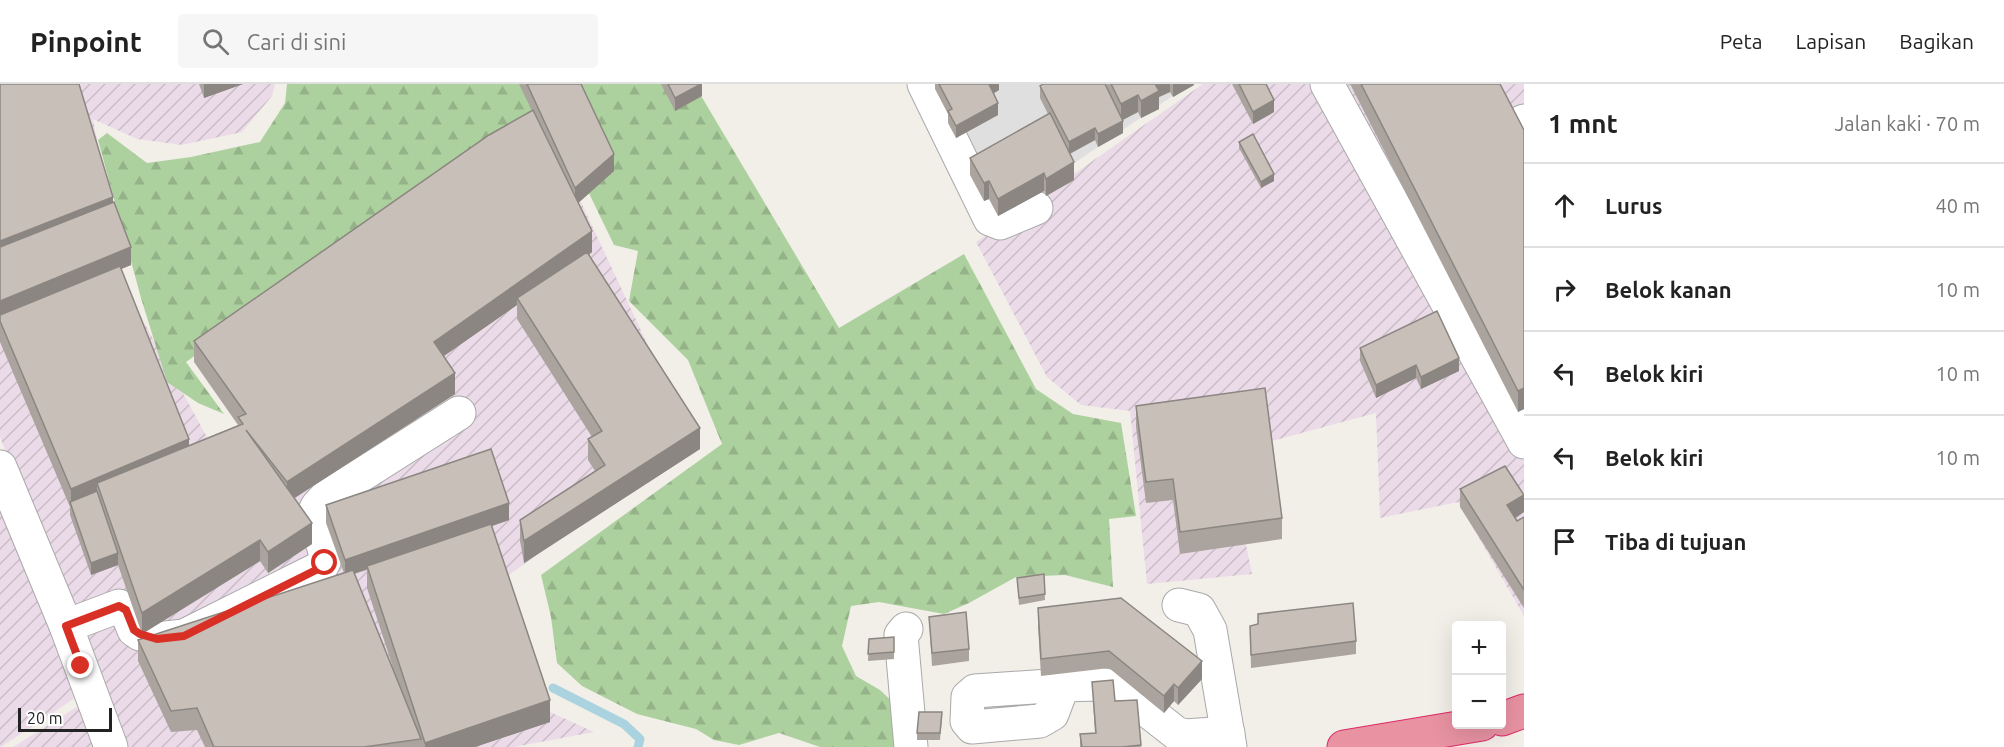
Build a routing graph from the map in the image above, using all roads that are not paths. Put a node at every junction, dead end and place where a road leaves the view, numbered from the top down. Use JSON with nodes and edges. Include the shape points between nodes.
{"nodes":[{"id":1,"x":1327,"y":84,"type":"edge"},
{"id":2,"x":927,"y":85,"type":"edge"},
{"id":3,"x":1499,"y":94,"type":"edge"},
{"id":4,"x":1521,"y":129,"type":"edge"},
{"id":5,"x":1036,"y":208,"type":"dead end"},
{"id":6,"x":459,"y":413,"type":"dead end"},
{"id":7,"x":1524,"y":442,"type":"edge"},
{"id":8,"x":0,"y":467,"type":"edge"},
{"id":9,"x":1179,"y":604,"type":"dead end"},
{"id":10,"x":66,"y":626,"type":"junction"},
{"id":11,"x":906,"y":629,"type":"dead end"},
{"id":12,"x":1063,"y":685,"type":"dead end"},
{"id":13,"x":1524,"y":711,"type":"edge"},
{"id":14,"x":1506,"y":718,"type":"edge"},
{"id":15,"x":1452,"y":729,"type":"edge"},
{"id":16,"x":1477,"y":729,"type":"edge"},
{"id":17,"x":1481,"y":729,"type":"edge"},
{"id":18,"x":1229,"y":740,"type":"edge"},
{"id":19,"x":111,"y":747,"type":"edge"},
{"id":20,"x":911,"y":747,"type":"edge"},
{"id":21,"x":1344,"y":747,"type":"edge"},
{"id":22,"x":1439,"y":747,"type":"edge"},
{"id":23,"x":1458,"y":747,"type":"edge"}],
"edges":[{"from":1,"to":7,"type":"street"},
{"from":2,"to":5,"type":"street","via":[[990,219],[1000,223]]},
{"from":3,"to":4,"type":"street"},
{"from":6,"to":10,"type":"street","via":[[325,498],[316,508],[313,519],[326,555],[320,568],[184,636],[157,639],[140,634],[134,630],[126,610],[119,606]]},
{"from":8,"to":10,"type":"street"},
{"from":9,"to":18,"type":"street","via":[[1199,610],[1210,630]]},
{"from":10,"to":19,"type":"street"},
{"from":11,"to":20,"type":"street","via":[[901,635]]},
{"from":12,"to":18,"type":"street","via":[[1109,686],[1130,697],[1176,733]]},
{"from":13,"to":14,"type":"highway"},
{"from":15,"to":21,"type":"highway"},
{"from":16,"to":22,"type":"highway"},
{"from":17,"to":23,"type":"highway"}]}
